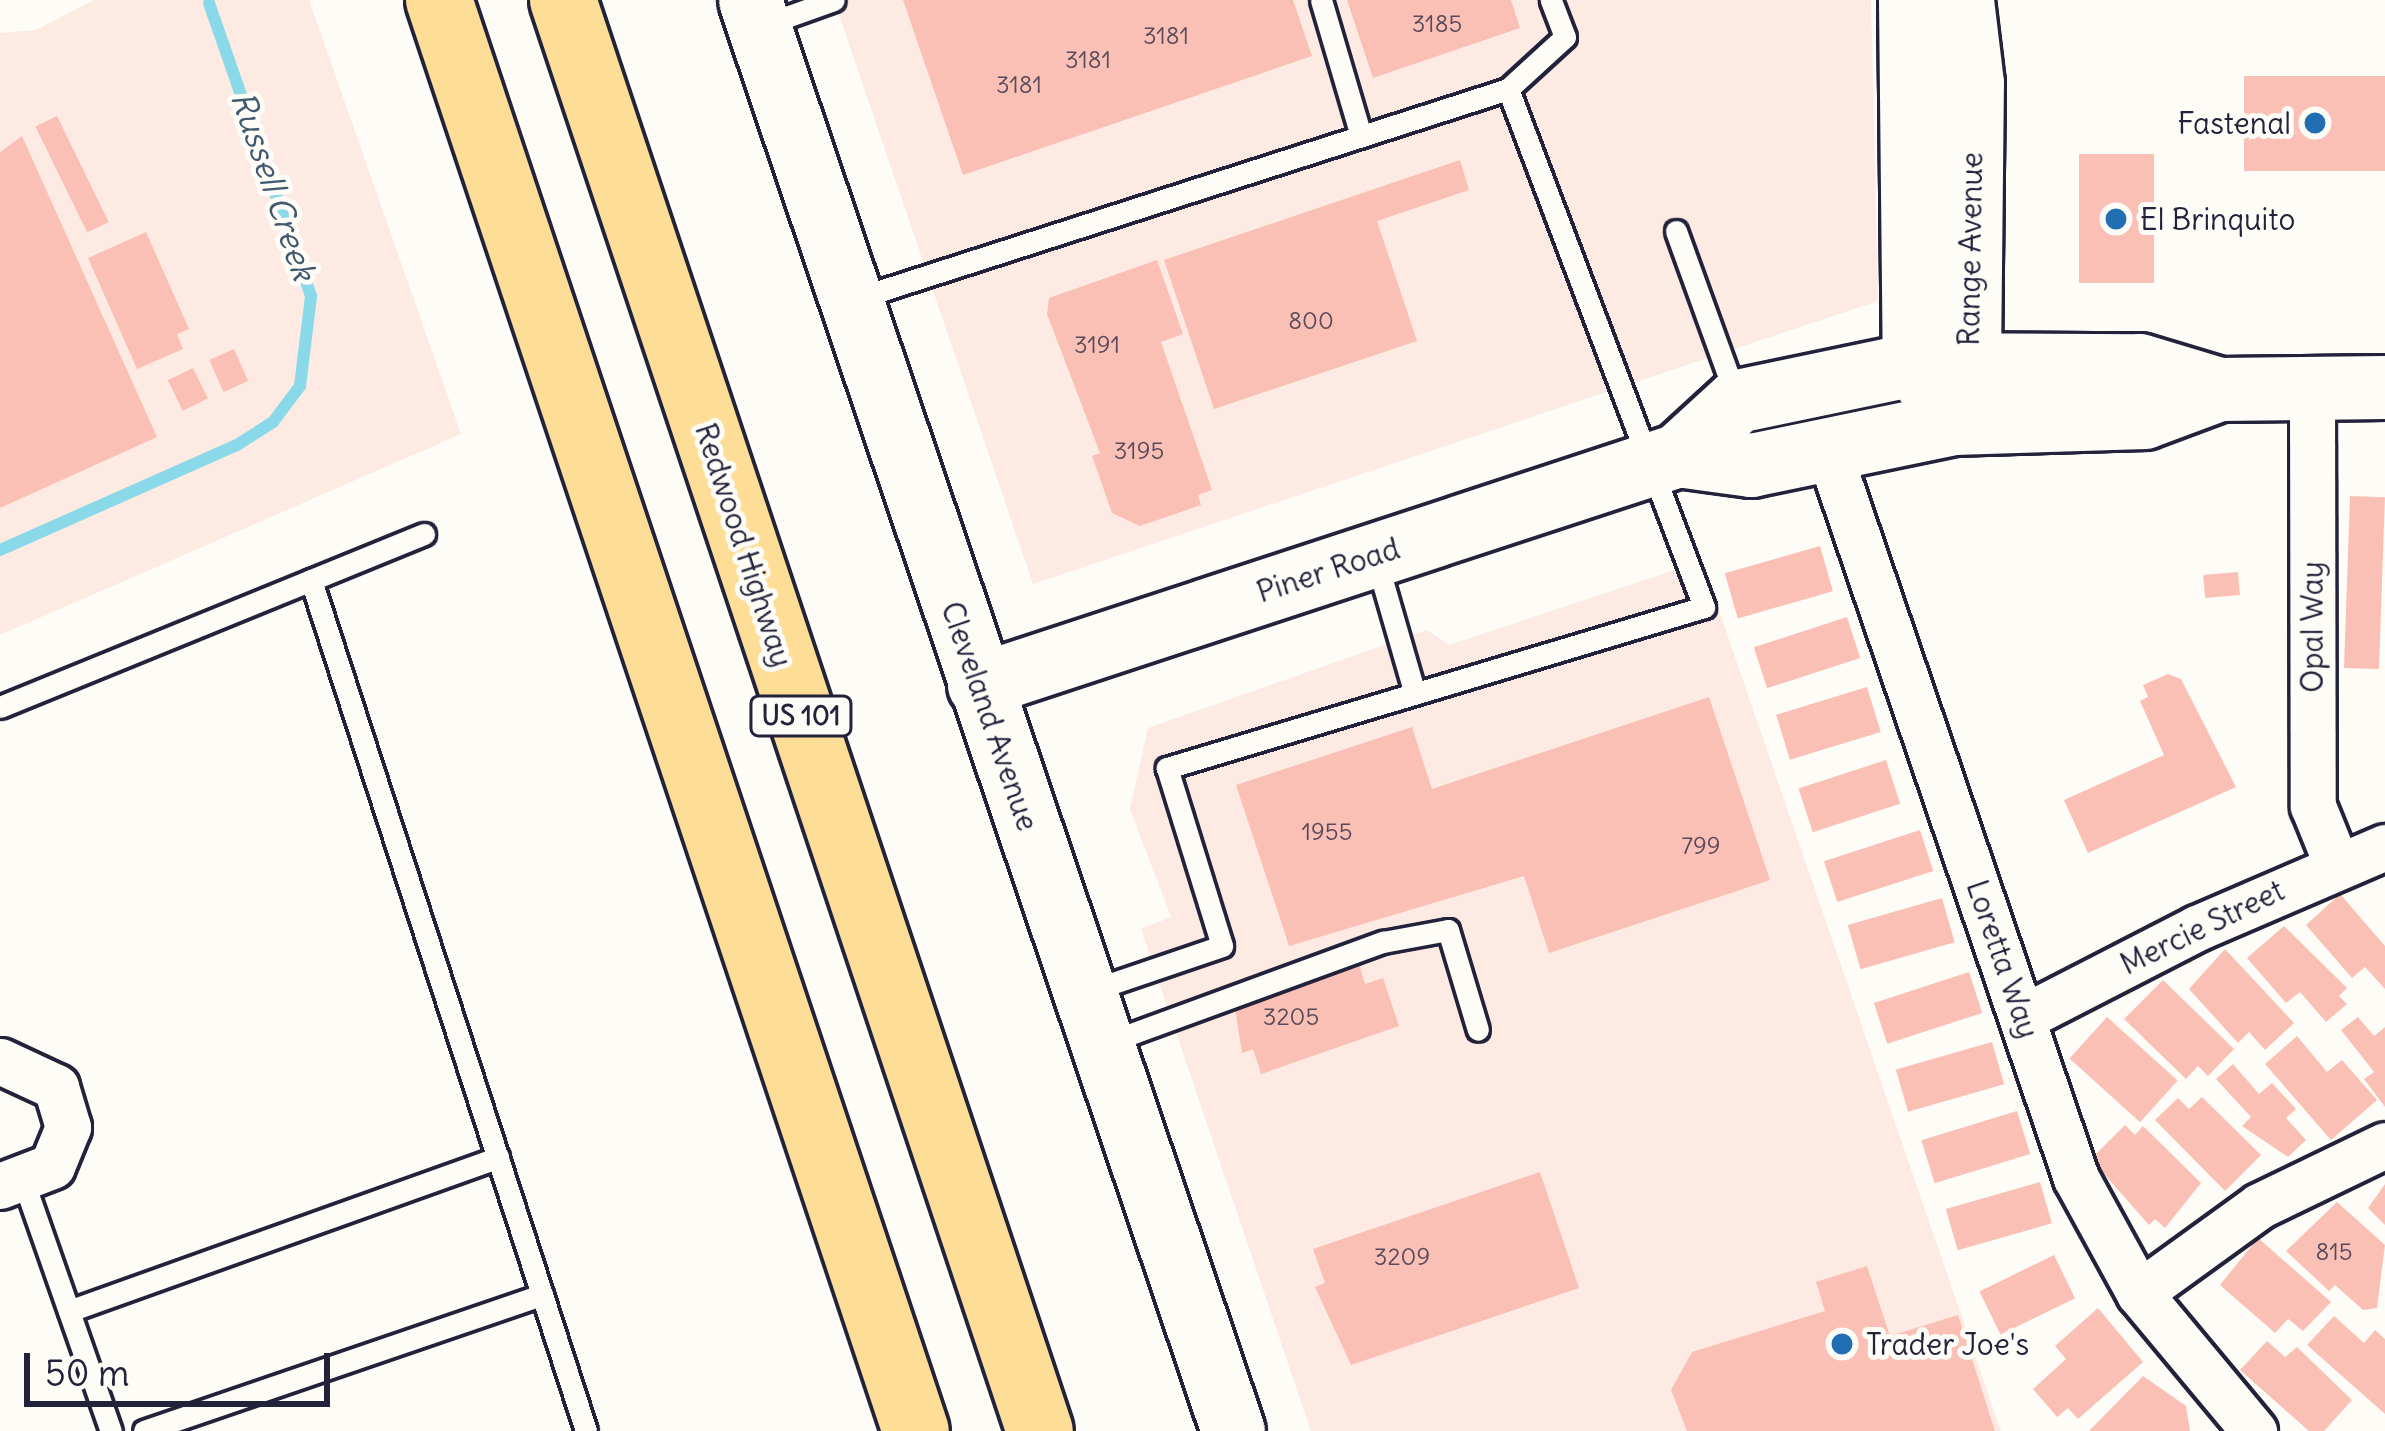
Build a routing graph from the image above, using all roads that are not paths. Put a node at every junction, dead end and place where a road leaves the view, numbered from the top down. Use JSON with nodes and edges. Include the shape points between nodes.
{"nodes":[{"id":1,"x":439,"y":0,"type":"edge"},
{"id":2,"x":562,"y":0,"type":"edge"},
{"id":3,"x":834,"y":0,"type":"edge"},
{"id":4,"x":1321,"y":0,"type":"edge"},
{"id":5,"x":1551,"y":0,"type":"edge"},
{"id":6,"x":1910,"y":0,"type":"edge"},
{"id":7,"x":1962,"y":0,"type":"edge"},
{"id":8,"x":754,"y":14,"type":"edge"},
{"id":9,"x":1508,"y":89,"type":"junction"},
{"id":10,"x":1360,"y":136,"type":"junction"},
{"id":11,"x":1676,"y":231,"type":"dead end"},
{"id":12,"x":850,"y":300,"type":"junction"},
{"id":13,"x":1942,"y":363,"type":"junction"},
{"id":14,"x":2312,"y":387,"type":"junction"},
{"id":15,"x":2385,"y":387,"type":"edge"},
{"id":16,"x":2219,"y":389,"type":"junction"},
{"id":17,"x":1737,"y":401,"type":"junction"},
{"id":18,"x":1953,"y":423,"type":"junction"},
{"id":19,"x":1827,"y":447,"type":"junction"},
{"id":20,"x":1665,"y":459,"type":"junction"},
{"id":21,"x":424,"y":534,"type":"dead end"},
{"id":22,"x":1375,"y":555,"type":"junction"},
{"id":23,"x":311,"y":580,"type":"junction"},
{"id":24,"x":979,"y":686,"type":"junction"},
{"id":25,"x":1414,"y":691,"type":"junction"},
{"id":26,"x":0,"y":707,"type":"edge"},
{"id":27,"x":2385,"y":847,"type":"edge"},
{"id":28,"x":2336,"y":863,"type":"junction"},
{"id":29,"x":2024,"y":1017,"type":"junction"},
{"id":30,"x":1092,"y":1019,"type":"junction"},
{"id":31,"x":1478,"y":1030,"type":"dead end"},
{"id":32,"x":0,"y":1061,"type":"edge"},
{"id":33,"x":2385,"y":1145,"type":"edge"},
{"id":34,"x":497,"y":1157,"type":"junction"},
{"id":35,"x":12,"y":1184,"type":"edge"},
{"id":36,"x":847,"y":1214,"type":"junction"},
{"id":37,"x":2139,"y":1293,"type":"junction"},
{"id":38,"x":542,"y":1295,"type":"junction"},
{"id":39,"x":69,"y":1311,"type":"junction"},
{"id":40,"x":111,"y":1431,"type":"edge"},
{"id":41,"x":144,"y":1431,"type":"edge"},
{"id":42,"x":586,"y":1431,"type":"edge"},
{"id":43,"x":892,"y":1431,"type":"edge"},
{"id":44,"x":916,"y":1431,"type":"edge"},
{"id":45,"x":1040,"y":1431,"type":"edge"},
{"id":46,"x":1234,"y":1431,"type":"edge"},
{"id":47,"x":2254,"y":1431,"type":"edge"}],
"edges":[{"from":1,"to":36,"type":"highway"},
{"from":2,"to":45,"type":"highway","name":"Redwood Highway","number":"US 101"},
{"from":3,"to":8,"type":"lane"},
{"from":4,"to":10,"type":"lane"},
{"from":5,"to":9,"type":"lane","via":[[1565,37]]},
{"from":6,"to":13,"type":"main road","name":"Range Avenue"},
{"from":7,"to":13,"type":"main road","name":"Range Avenue","via":[[1972,83]]},
{"from":8,"to":12,"type":"main road","name":"Cleveland Avenue"},
{"from":9,"to":10,"type":"lane"},
{"from":9,"to":20,"type":"lane"},
{"from":10,"to":12,"type":"lane"},
{"from":11,"to":17,"type":"lane"},
{"from":12,"to":24,"type":"main road","name":"Cleveland Avenue"},
{"from":13,"to":16,"type":"main road","name":"Piner Road","via":[[2139,365]]},
{"from":13,"to":17,"type":"main road","name":"Piner Road"},
{"from":13,"to":18,"type":"main road","name":"Range Avenue"},
{"from":14,"to":15,"type":"main road","name":"Piner Road"},
{"from":14,"to":16,"type":"main road","name":"Piner Road"},
{"from":14,"to":28,"type":"street","name":"Opal Way","via":[[2313,806]]},
{"from":16,"to":18,"type":"main road","name":"Piner Road","via":[[2144,417]]},
{"from":17,"to":20,"type":"main road","name":"Piner Road"},
{"from":18,"to":19,"type":"main road","name":"Piner Road"},
{"from":19,"to":20,"type":"main road","name":"Piner Road","via":[[1751,465]]},
{"from":19,"to":29,"type":"street","name":"Loretta Way"},
{"from":20,"to":22,"type":"main road","name":"Piner Road"},
{"from":20,"to":25,"type":"lane","via":[[1704,607]]},
{"from":21,"to":23,"type":"lane"},
{"from":22,"to":24,"type":"main road","name":"Piner Road"},
{"from":22,"to":25,"type":"lane"},
{"from":23,"to":26,"type":"lane"},
{"from":23,"to":34,"type":"lane"},
{"from":24,"to":30,"type":"main road","name":"Cleveland Avenue"},
{"from":25,"to":30,"type":"lane","via":[[1167,768],[1222,946]]},
{"from":27,"to":28,"type":"street","name":"Mercie Street"},
{"from":28,"to":29,"type":"street","name":"Mercie Street"},
{"from":29,"to":37,"type":"street","name":"Loretta Way","via":[[2076,1178]]},
{"from":30,"to":31,"type":"lane","via":[[1448,930]]},
{"from":30,"to":46,"type":"main road","name":"Cleveland Avenue"},
{"from":32,"to":35,"type":"street","via":[[40,1072],[65,1106],[63,1147]]},
{"from":33,"to":37,"type":"street","via":[[2259,1206]]},
{"from":34,"to":38,"type":"lane"},
{"from":34,"to":39,"type":"lane"},
{"from":35,"to":39,"type":"lane"},
{"from":36,"to":43,"type":"highway"},
{"from":36,"to":44,"type":"highway"},
{"from":37,"to":47,"type":"street","name":"Loretta Way"},
{"from":38,"to":41,"type":"lane"},
{"from":38,"to":42,"type":"lane"},
{"from":39,"to":40,"type":"lane"}]}
